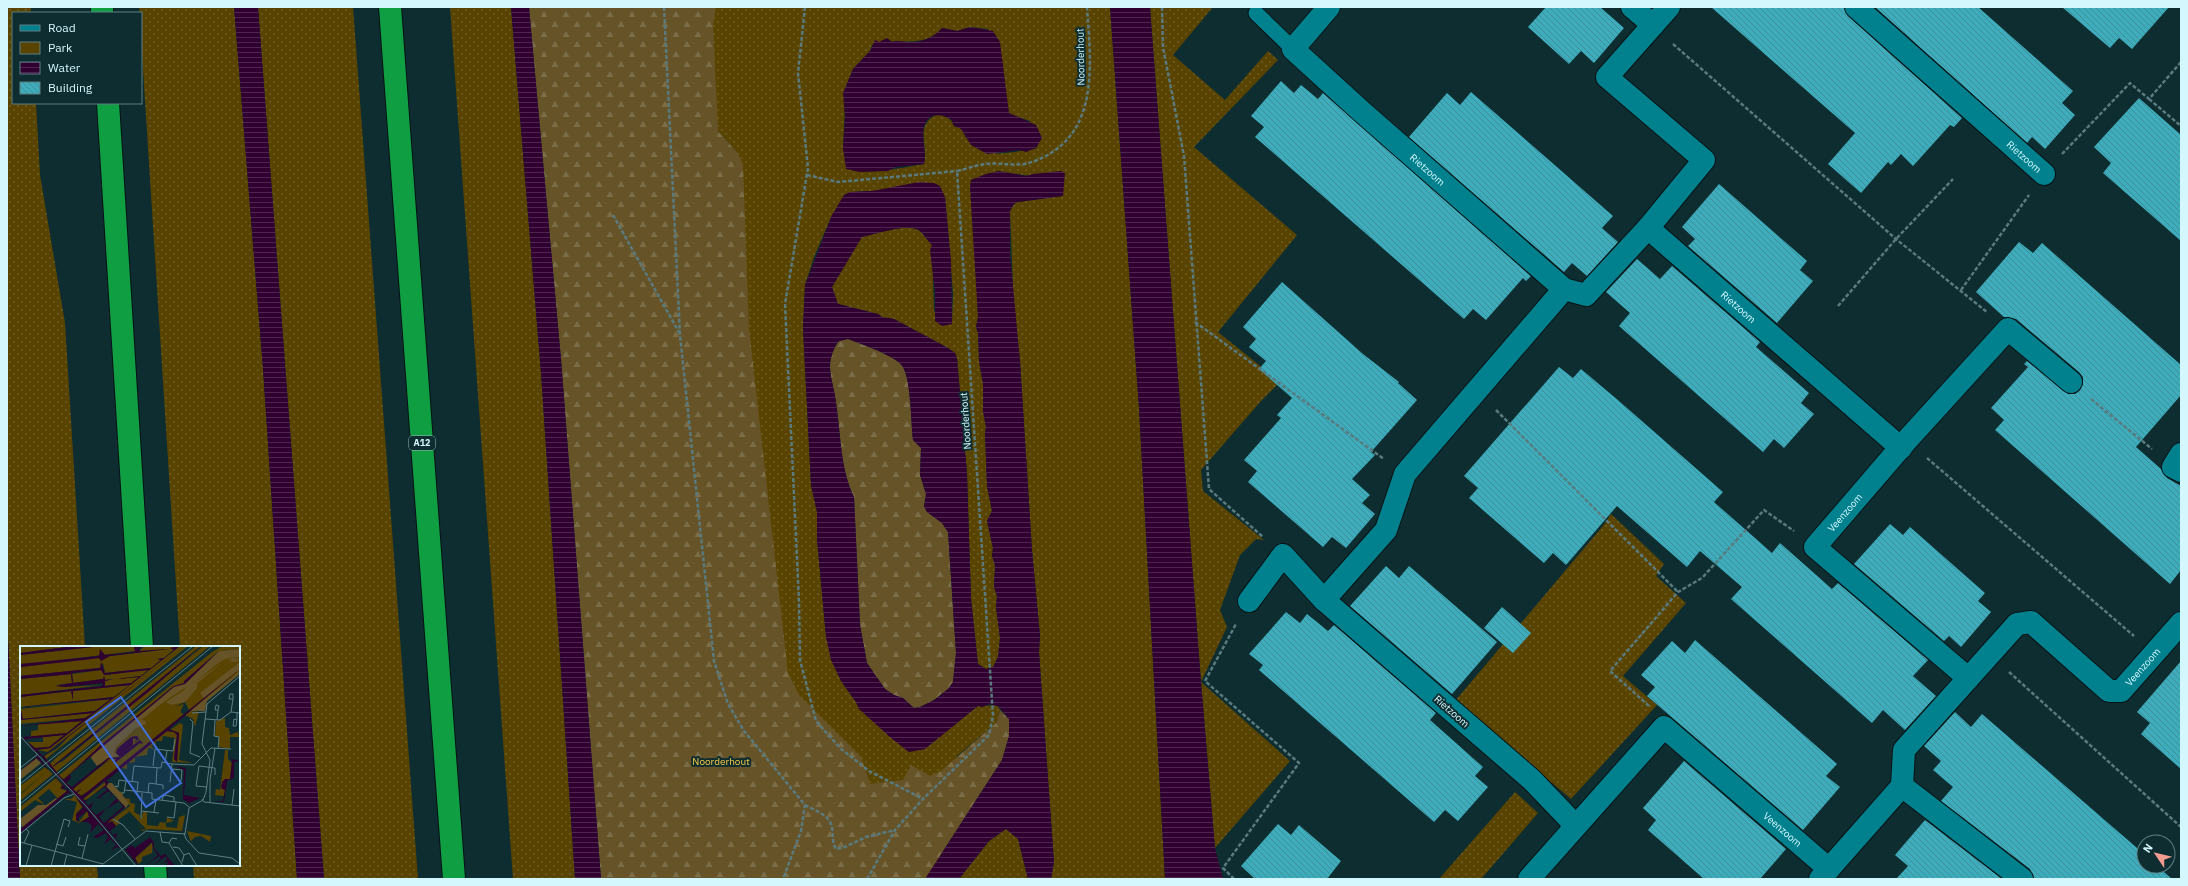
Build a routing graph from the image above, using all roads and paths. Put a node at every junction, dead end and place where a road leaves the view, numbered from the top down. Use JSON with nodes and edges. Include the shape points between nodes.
{"nodes":[{"id":1,"x":390,"y":7,"type":"edge"},
{"id":2,"x":664,"y":7,"type":"edge"},
{"id":3,"x":805,"y":7,"type":"edge"},
{"id":4,"x":1087,"y":7,"type":"edge"},
{"id":5,"x":1162,"y":7,"type":"edge"},
{"id":6,"x":1329,"y":7,"type":"edge"},
{"id":7,"x":1632,"y":7,"type":"edge"},
{"id":8,"x":1669,"y":7,"type":"edge"},
{"id":9,"x":1856,"y":7,"type":"edge"},
{"id":10,"x":1256,"y":13,"type":"dead end"},
{"id":11,"x":1652,"y":26,"type":"junction"},
{"id":12,"x":1293,"y":49,"type":"junction"},
{"id":13,"x":2181,"y":62,"type":"edge"},
{"id":14,"x":2149,"y":99,"type":"junction"},
{"id":15,"x":108,"y":104,"type":"edge"},
{"id":16,"x":2181,"y":126,"type":"edge"},
{"id":17,"x":957,"y":171,"type":"junction"},
{"id":18,"x":2044,"y":174,"type":"junction"},
{"id":19,"x":807,"y":175,"type":"junction"},
{"id":20,"x":1953,"y":179,"type":"dead end"},
{"id":21,"x":614,"y":215,"type":"dead end"},
{"id":22,"x":1648,"y":228,"type":"junction"},
{"id":23,"x":1896,"y":239,"type":"junction"},
{"id":24,"x":1564,"y":289,"type":"junction"},
{"id":25,"x":1961,"y":290,"type":"junction"},
{"id":26,"x":1838,"y":306,"type":"dead end"},
{"id":27,"x":1195,"y":322,"type":"junction"},
{"id":28,"x":2008,"y":328,"type":"junction"},
{"id":29,"x":680,"y":334,"type":"junction"},
{"id":30,"x":2071,"y":382,"type":"joint"},
{"id":31,"x":1477,"y":392,"type":"junction"},
{"id":32,"x":1904,"y":444,"type":"junction"},
{"id":33,"x":2178,"y":464,"type":"edge"},
{"id":34,"x":1405,"y":474,"type":"junction"},
{"id":35,"x":1815,"y":547,"type":"junction"},
{"id":36,"x":1283,"y":555,"type":"junction"},
{"id":37,"x":1678,"y":592,"type":"junction"},
{"id":38,"x":1249,"y":600,"type":"joint"},
{"id":39,"x":1324,"y":600,"type":"junction"},
{"id":40,"x":2178,"y":633,"type":"edge"},
{"id":41,"x":142,"y":646,"type":"edge"},
{"id":42,"x":2154,"y":653,"type":"junction"},
{"id":43,"x":1990,"y":654,"type":"junction"},
{"id":44,"x":1968,"y":678,"type":"junction"},
{"id":45,"x":1664,"y":727,"type":"junction"},
{"id":46,"x":1902,"y":786,"type":"junction"},
{"id":47,"x":923,"y":799,"type":"junction"},
{"id":48,"x":805,"y":805,"type":"junction"},
{"id":49,"x":1576,"y":826,"type":"junction"},
{"id":50,"x":2181,"y":827,"type":"edge"},
{"id":51,"x":895,"y":830,"type":"junction"},
{"id":52,"x":155,"y":866,"type":"edge"},
{"id":53,"x":1824,"y":874,"type":"edge"},
{"id":54,"x":156,"y":879,"type":"edge"},
{"id":55,"x":454,"y":879,"type":"edge"},
{"id":56,"x":783,"y":879,"type":"edge"},
{"id":57,"x":866,"y":879,"type":"edge"},
{"id":58,"x":1234,"y":879,"type":"edge"},
{"id":59,"x":1529,"y":879,"type":"edge"},
{"id":60,"x":2022,"y":879,"type":"edge"}],
"edges":[{"from":1,"to":55,"type":"highway","number":"A12"},
{"from":2,"to":29,"type":"path"},
{"from":3,"to":19,"type":"path","via":[[798,73]]},
{"from":4,"to":17,"type":"path","name":"Noorderhout","via":[[1090,87],[1080,123],[1058,150],[1028,163],[986,164]]},
{"from":5,"to":27,"type":"path","via":[[1163,47],[1184,156]]},
{"from":6,"to":12,"type":"street"},
{"from":7,"to":11,"type":"street"},
{"from":8,"to":11,"type":"street","name":"Rietzoom"},
{"from":9,"to":18,"type":"street","name":"Rietzoom"},
{"from":10,"to":12,"type":"lane","name":"Rietzoom"},
{"from":11,"to":22,"type":"street","name":"Rietzoom","via":[[1607,77],[1704,160]]},
{"from":11,"to":23,"type":"path"},
{"from":12,"to":24,"type":"street","name":"Rietzoom","via":[[1361,112]]},
{"from":13,"to":14,"type":"path"},
{"from":14,"to":16,"type":"path"},
{"from":14,"to":18,"type":"path","name":"Rietzoom","via":[[2130,83]]},
{"from":15,"to":41,"type":"highway"},
{"from":17,"to":19,"type":"path","via":[[838,182]]},
{"from":17,"to":47,"type":"path","name":"Noorderhout","via":[[993,716],[989,735]]},
{"from":18,"to":25,"type":"path"},
{"from":19,"to":47,"type":"path","via":[[786,304],[800,660],[816,721],[840,748],[869,771]]},
{"from":20,"to":23,"type":"path"},
{"from":21,"to":29,"type":"path"},
{"from":22,"to":24,"type":"street","name":"Rietzoom","via":[[1586,295]]},
{"from":22,"to":32,"type":"street","name":"Rietzoom"},
{"from":23,"to":25,"type":"path"},
{"from":23,"to":26,"type":"path"},
{"from":24,"to":31,"type":"street"},
{"from":25,"to":28,"type":"path"},
{"from":27,"to":34,"type":"path"},
{"from":27,"to":36,"type":"path","via":[[1209,489]]},
{"from":28,"to":30,"type":"street"},
{"from":28,"to":32,"type":"street","name":"Veenzoom"},
{"from":29,"to":48,"type":"path","via":[[714,661],[728,704],[744,731]]},
{"from":30,"to":33,"type":"path"},
{"from":31,"to":34,"type":"street"},
{"from":31,"to":37,"type":"path"},
{"from":32,"to":35,"type":"street","name":"Veenzoom"},
{"from":32,"to":42,"type":"path"},
{"from":34,"to":39,"type":"street","via":[[1386,530]]},
{"from":35,"to":37,"type":"path","via":[[1764,510],[1702,578]]},
{"from":35,"to":44,"type":"street"},
{"from":36,"to":38,"type":"street"},
{"from":36,"to":39,"type":"street","name":"Rietzoom"},
{"from":37,"to":45,"type":"path","via":[[1610,671],[1659,715]]},
{"from":38,"to":58,"type":"path","via":[[1206,681],[1300,763],[1223,868]]},
{"from":39,"to":49,"type":"street","name":"Rietzoom","via":[[1532,780]]},
{"from":40,"to":42,"type":"street","name":"Veenzoom"},
{"from":42,"to":43,"type":"street","name":"Veenzoom","via":[[2121,691],[2109,691],[2032,622],[2017,624]]},
{"from":43,"to":44,"type":"street","name":"Veenzoom"},
{"from":43,"to":50,"type":"path"},
{"from":44,"to":46,"type":"street","name":"Veenzoom","via":[[1904,750]]},
{"from":45,"to":49,"type":"street"},
{"from":45,"to":53,"type":"street","name":"Veenzoom"},
{"from":46,"to":53,"type":"street","name":"Veenzoom"},
{"from":46,"to":60,"type":"street"},
{"from":47,"to":51,"type":"path","name":"Noorderhout"},
{"from":48,"to":51,"type":"path","via":[[824,815],[831,824],[832,841],[836,849],[866,837]]},
{"from":48,"to":56,"type":"path","via":[[801,831]]},
{"from":49,"to":59,"type":"street"},
{"from":51,"to":57,"type":"path","name":"Noorderhout"},
{"from":52,"to":54,"type":"highway"}]}
